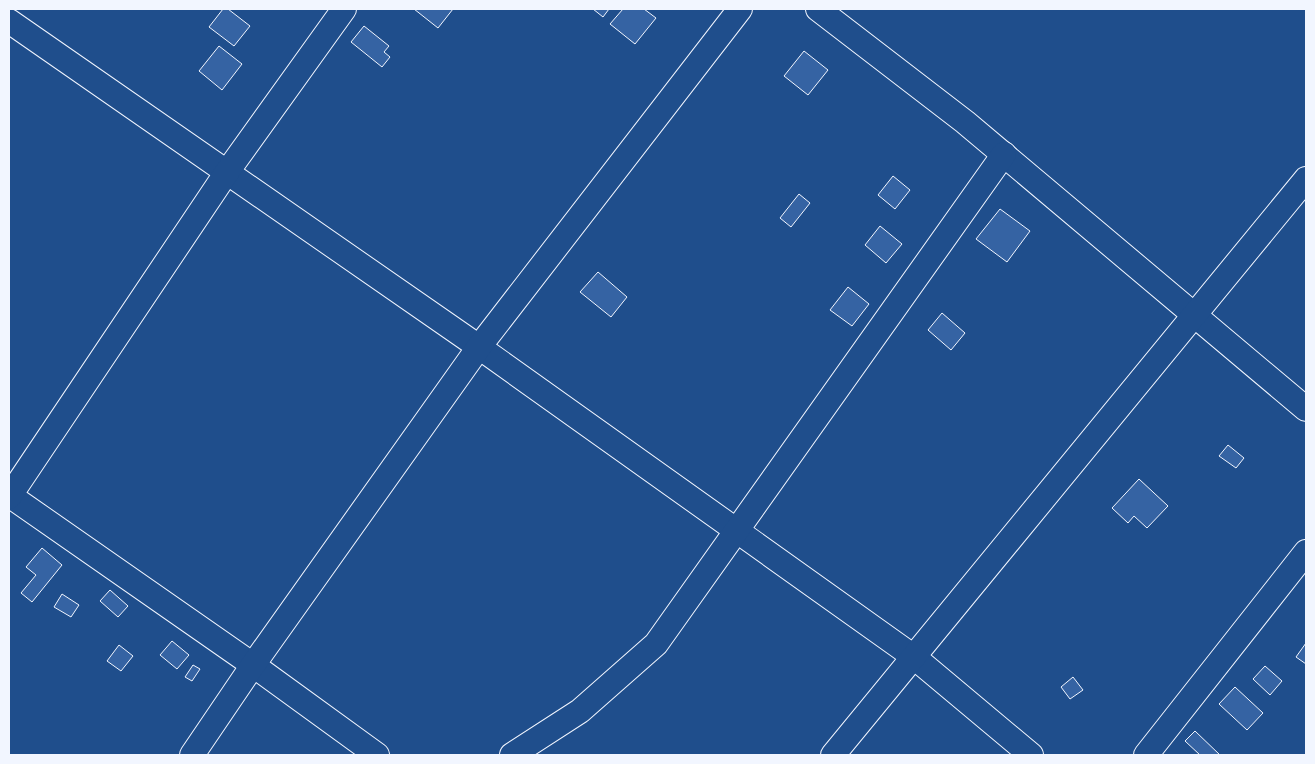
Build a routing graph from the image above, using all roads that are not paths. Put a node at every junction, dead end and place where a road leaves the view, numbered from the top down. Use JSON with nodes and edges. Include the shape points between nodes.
{"nodes":[{"id":1,"x":344,"y":9,"type":"edge"},
{"id":2,"x":740,"y":9,"type":"edge"},
{"id":3,"x":818,"y":9,"type":"edge"},
{"id":4,"x":9,"y":21,"type":"edge"},
{"id":5,"x":1004,"y":154,"type":"junction"},
{"id":6,"x":228,"y":172,"type":"junction"},
{"id":7,"x":1306,"y":178,"type":"edge"},
{"id":8,"x":1195,"y":315,"type":"junction"},
{"id":9,"x":479,"y":347,"type":"junction"},
{"id":10,"x":1306,"y":409,"type":"edge"},
{"id":11,"x":9,"y":496,"type":"edge"},
{"id":12,"x":737,"y":530,"type":"junction"},
{"id":13,"x":1306,"y":552,"type":"edge"},
{"id":14,"x":914,"y":657,"type":"junction"},
{"id":15,"x":253,"y":665,"type":"junction"},
{"id":16,"x":192,"y":755,"type":"edge"},
{"id":17,"x":377,"y":755,"type":"edge"},
{"id":18,"x":512,"y":755,"type":"edge"},
{"id":19,"x":833,"y":755,"type":"edge"},
{"id":20,"x":1031,"y":755,"type":"edge"},
{"id":21,"x":1146,"y":755,"type":"edge"}],
"edges":[{"from":1,"to":6,"type":"street"},
{"from":2,"to":9,"type":"street"},
{"from":3,"to":5,"type":"street"},
{"from":4,"to":6,"type":"street"},
{"from":5,"to":8,"type":"street"},
{"from":5,"to":12,"type":"street"},
{"from":6,"to":9,"type":"street"},
{"from":6,"to":11,"type":"street"},
{"from":7,"to":8,"type":"street"},
{"from":8,"to":10,"type":"street"},
{"from":8,"to":14,"type":"street"},
{"from":9,"to":12,"type":"street"},
{"from":9,"to":15,"type":"street"},
{"from":11,"to":15,"type":"street"},
{"from":12,"to":14,"type":"street"},
{"from":12,"to":18,"type":"street","via":[[656,644],[580,711]]},
{"from":13,"to":21,"type":"street"},
{"from":14,"to":19,"type":"street"},
{"from":14,"to":20,"type":"street"},
{"from":15,"to":16,"type":"street"},
{"from":15,"to":17,"type":"street"}]}
